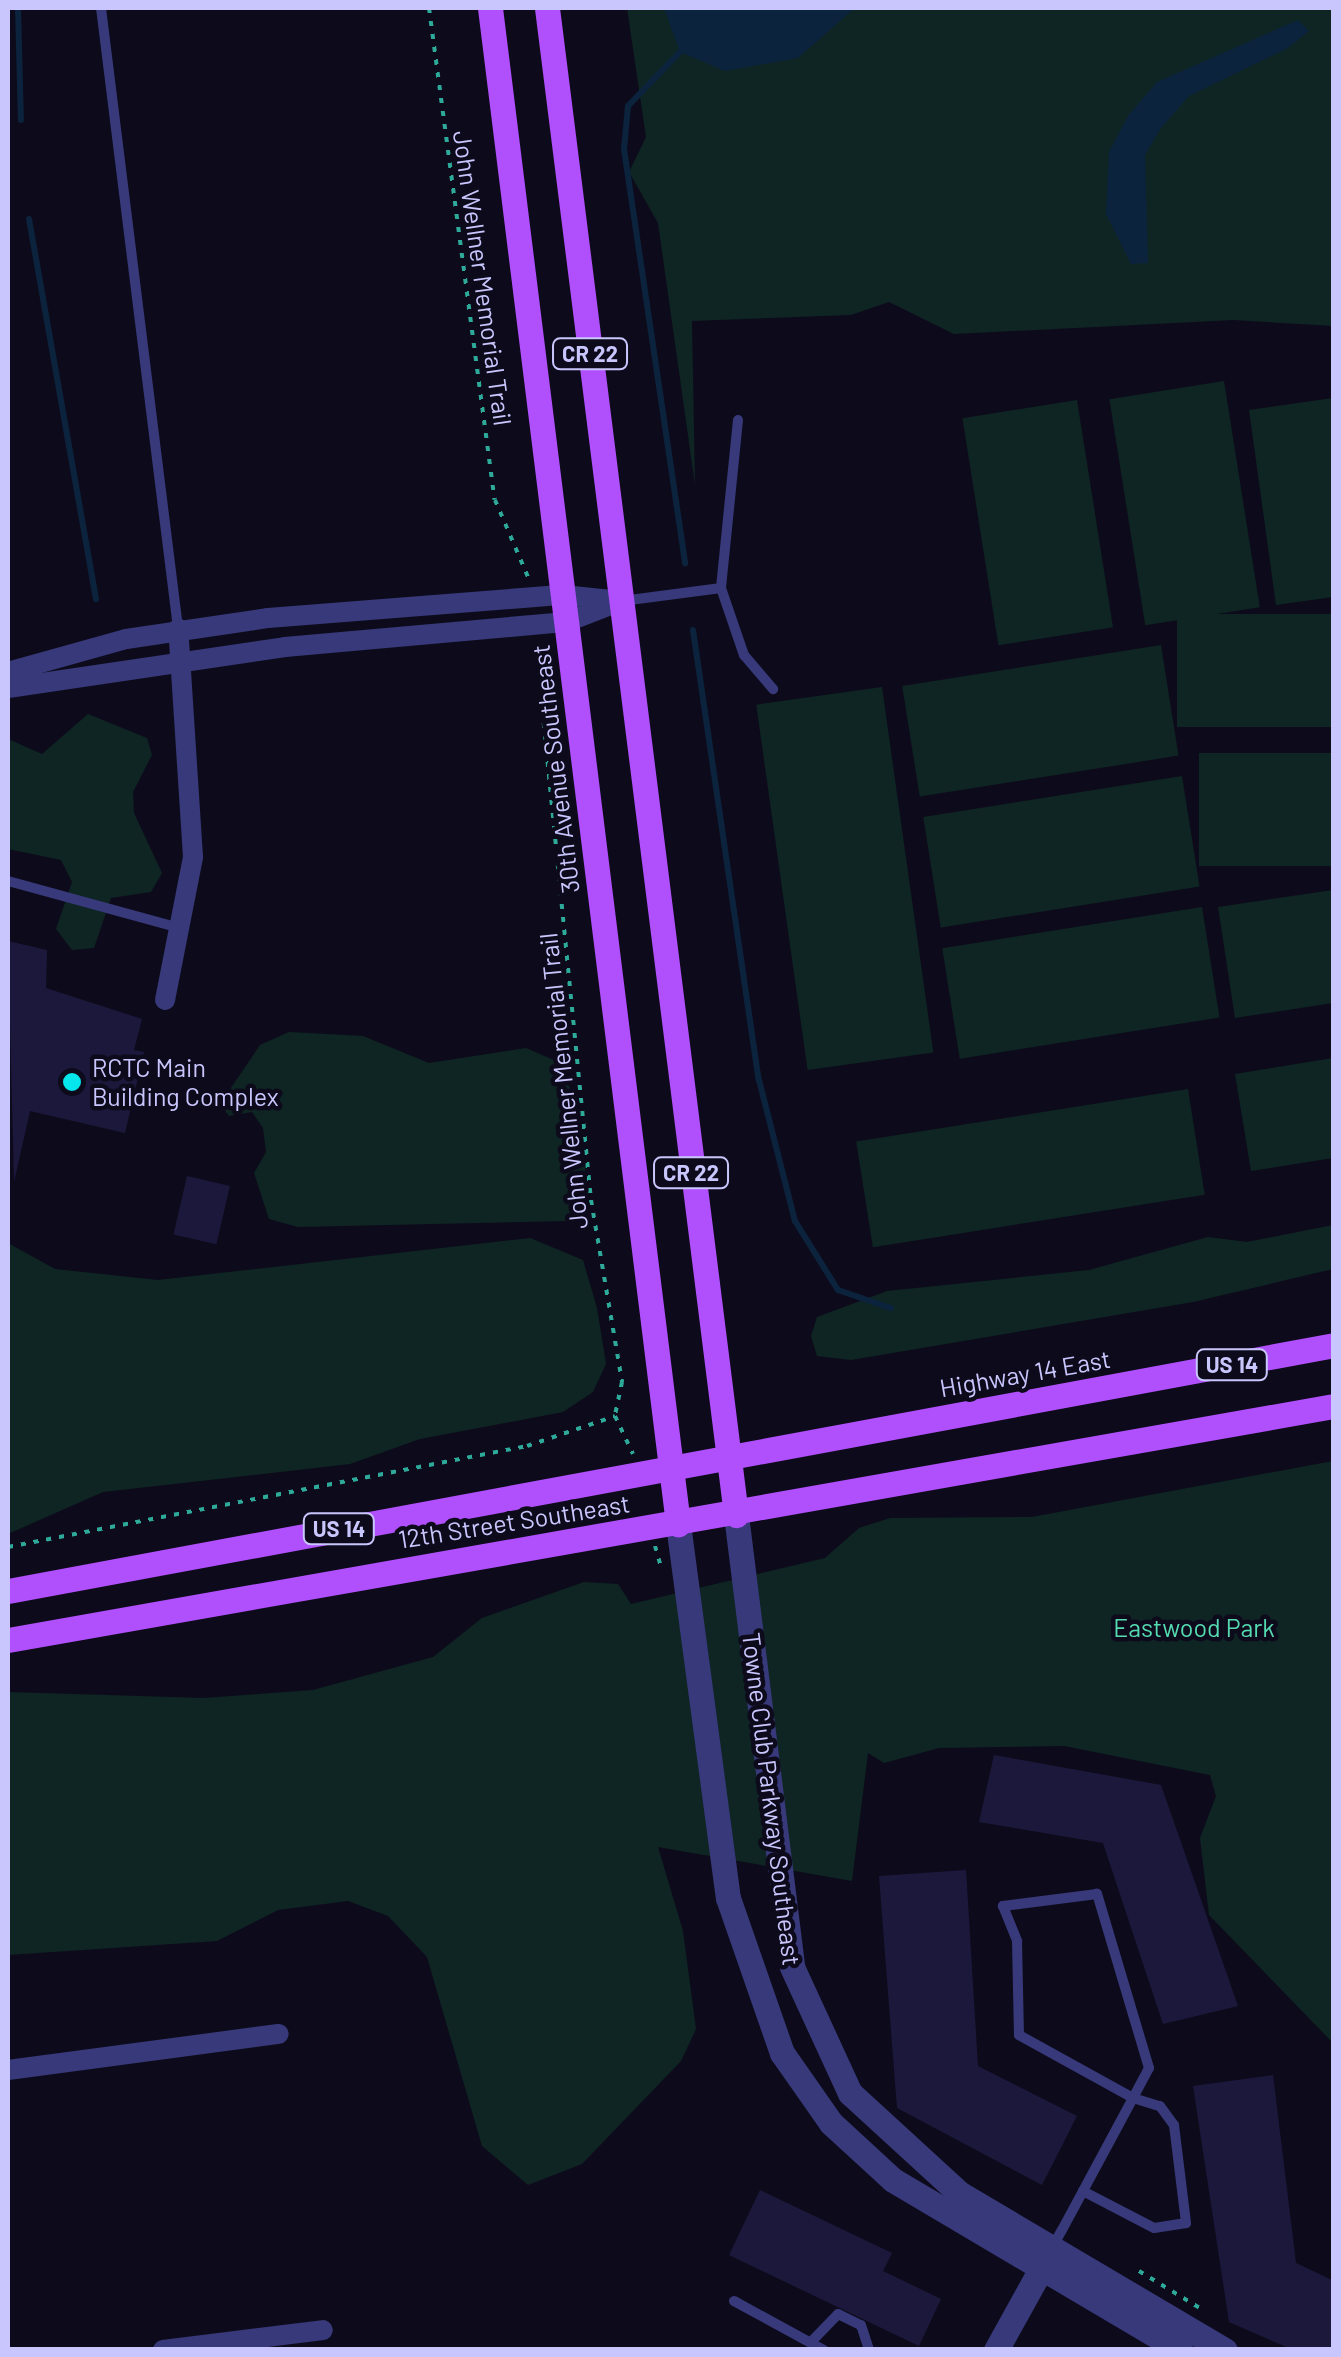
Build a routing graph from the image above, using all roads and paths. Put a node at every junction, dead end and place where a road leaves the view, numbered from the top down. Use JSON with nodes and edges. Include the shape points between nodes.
{"nodes":[{"id":1,"x":101,"y":8,"type":"edge"},
{"id":2,"x":429,"y":8,"type":"edge"},
{"id":3,"x":490,"y":8,"type":"edge"},
{"id":4,"x":547,"y":8,"type":"edge"},
{"id":5,"x":738,"y":420,"type":"dead end"},
{"id":6,"x":721,"y":588,"type":"junction"},
{"id":7,"x":564,"y":595,"type":"junction"},
{"id":8,"x":532,"y":597,"type":"junction"},
{"id":9,"x":621,"y":601,"type":"junction"},
{"id":10,"x":567,"y":622,"type":"junction"},
{"id":11,"x":534,"y":626,"type":"junction"},
{"id":12,"x":178,"y":628,"type":"junction"},
{"id":13,"x":182,"y":660,"type":"junction"},
{"id":14,"x":8,"y":672,"type":"edge"},
{"id":15,"x":8,"y":688,"type":"edge"},
{"id":16,"x":772,"y":689,"type":"dead end"},
{"id":17,"x":8,"y":881,"type":"edge"},
{"id":18,"x":184,"y":930,"type":"junction"},
{"id":19,"x":166,"y":1000,"type":"dead end"},
{"id":20,"x":1334,"y":1345,"type":"edge"},
{"id":21,"x":1334,"y":1406,"type":"edge"},
{"id":22,"x":614,"y":1416,"type":"junction"},
{"id":23,"x":727,"y":1457,"type":"junction"},
{"id":24,"x":671,"y":1466,"type":"junction"},
{"id":25,"x":636,"y":1472,"type":"junction"},
{"id":26,"x":736,"y":1515,"type":"junction"},
{"id":27,"x":678,"y":1524,"type":"junction"},
{"id":28,"x":652,"y":1529,"type":"junction"},
{"id":29,"x":8,"y":1547,"type":"edge"},
{"id":30,"x":682,"y":1559,"type":"junction"},
{"id":31,"x":8,"y":1592,"type":"edge"},
{"id":32,"x":8,"y":1640,"type":"edge"},
{"id":33,"x":280,"y":2034,"type":"dead end"},
{"id":34,"x":8,"y":2070,"type":"edge"},
{"id":35,"x":1133,"y":2098,"type":"junction"},
{"id":36,"x":1083,"y":2191,"type":"junction"},
{"id":37,"x":1047,"y":2258,"type":"junction"},
{"id":38,"x":734,"y":2302,"type":"dead end"},
{"id":39,"x":323,"y":2330,"type":"dead end"},
{"id":40,"x":811,"y":2342,"type":"junction"},
{"id":41,"x":162,"y":2350,"type":"edge"},
{"id":42,"x":824,"y":2350,"type":"edge"},
{"id":43,"x":869,"y":2350,"type":"edge"},
{"id":44,"x":996,"y":2350,"type":"edge"},
{"id":45,"x":1180,"y":2350,"type":"edge"},
{"id":46,"x":1225,"y":2350,"type":"edge"}],
"edges":[{"from":1,"to":12,"type":"lane"},
{"from":2,"to":8,"type":"path","name":"John Wellner Memorial Trail","via":[[496,500]]},
{"from":3,"to":7,"type":"main road","name":"30th Avenue Southeast","number":"CR 22"},
{"from":4,"to":9,"type":"main road","number":"CR 22"},
{"from":5,"to":6,"type":"lane"},
{"from":6,"to":9,"type":"lane"},
{"from":6,"to":16,"type":"lane","via":[[744,655]]},
{"from":7,"to":8,"type":"street"},
{"from":7,"to":9,"type":"street"},
{"from":7,"to":10,"type":"main road","name":"30th Avenue Southeast","number":"CR 22"},
{"from":8,"to":12,"type":"street"},
{"from":9,"to":10,"type":"street"},
{"from":9,"to":23,"type":"main road","number":"CR 22"},
{"from":10,"to":11,"type":"street"},
{"from":10,"to":24,"type":"main road","name":"30th Avenue Southeast","number":"CR 22"},
{"from":11,"to":13,"type":"street"},
{"from":11,"to":22,"type":"path","name":"John Wellner Memorial Trail","via":[[591,1200],[622,1382]]},
{"from":12,"to":13,"type":"street"},
{"from":12,"to":14,"type":"street"},
{"from":13,"to":15,"type":"street"},
{"from":13,"to":18,"type":"street","via":[[193,856]]},
{"from":17,"to":18,"type":"lane"},
{"from":18,"to":19,"type":"street"},
{"from":20,"to":23,"type":"main road","name":"Highway 14 East","number":"US 14"},
{"from":21,"to":26,"type":"main road","number":"US 14"},
{"from":22,"to":25,"type":"path","via":[[628,1434]]},
{"from":22,"to":29,"type":"path","via":[[527,1446]]},
{"from":23,"to":24,"type":"main road","name":"12th Street Southeast","number":"US 14"},
{"from":23,"to":26,"type":"main road","number":"CR 22"},
{"from":24,"to":25,"type":"main road","name":"12th Street Southeast","number":"US 14"},
{"from":24,"to":27,"type":"main road","name":"30th Avenue Southeast","number":"CR 22"},
{"from":25,"to":31,"type":"main road","name":"12th Street Southeast","number":"US 14"},
{"from":26,"to":27,"type":"main road","name":"12th Street Southeast","number":"US 14"},
{"from":26,"to":37,"type":"street","name":"Towne Club Parkway Southeast","via":[[792,1967],[812,2026],[879,2129]]},
{"from":27,"to":28,"type":"main road","name":"12th Street Southeast","number":"US 14"},
{"from":27,"to":30,"type":"street","name":"Towne Club Parkway Southeast"},
{"from":28,"to":30,"type":"path","via":[[658,1564]]},
{"from":28,"to":32,"type":"main road","name":"12th Street Southeast","number":"US 14"},
{"from":30,"to":37,"type":"street","name":"Towne Club Parkway Southeast","via":[[728,1898],[769,2029],[813,2100],[860,2152],[928,2205]]},
{"from":33,"to":34,"type":"street"},
{"from":35,"to":35,"type":"lane","via":[[1149,2068],[1097,1894],[1003,1906],[1016,1941],[1023,2042]]},
{"from":35,"to":36,"type":"lane"},
{"from":35,"to":36,"type":"lane","via":[[1160,2106],[1174,2125],[1186,2223],[1154,2228]]},
{"from":36,"to":37,"type":"lane"},
{"from":37,"to":44,"type":"street"},
{"from":37,"to":45,"type":"street","name":"Towne Club Parkway Southeast"},
{"from":37,"to":46,"type":"street","name":"Towne Club Parkway Southeast"},
{"from":38,"to":40,"type":"lane"},
{"from":39,"to":41,"type":"street"},
{"from":40,"to":42,"type":"lane"},
{"from":40,"to":43,"type":"lane","via":[[838,2314],[860,2325]]}]}
